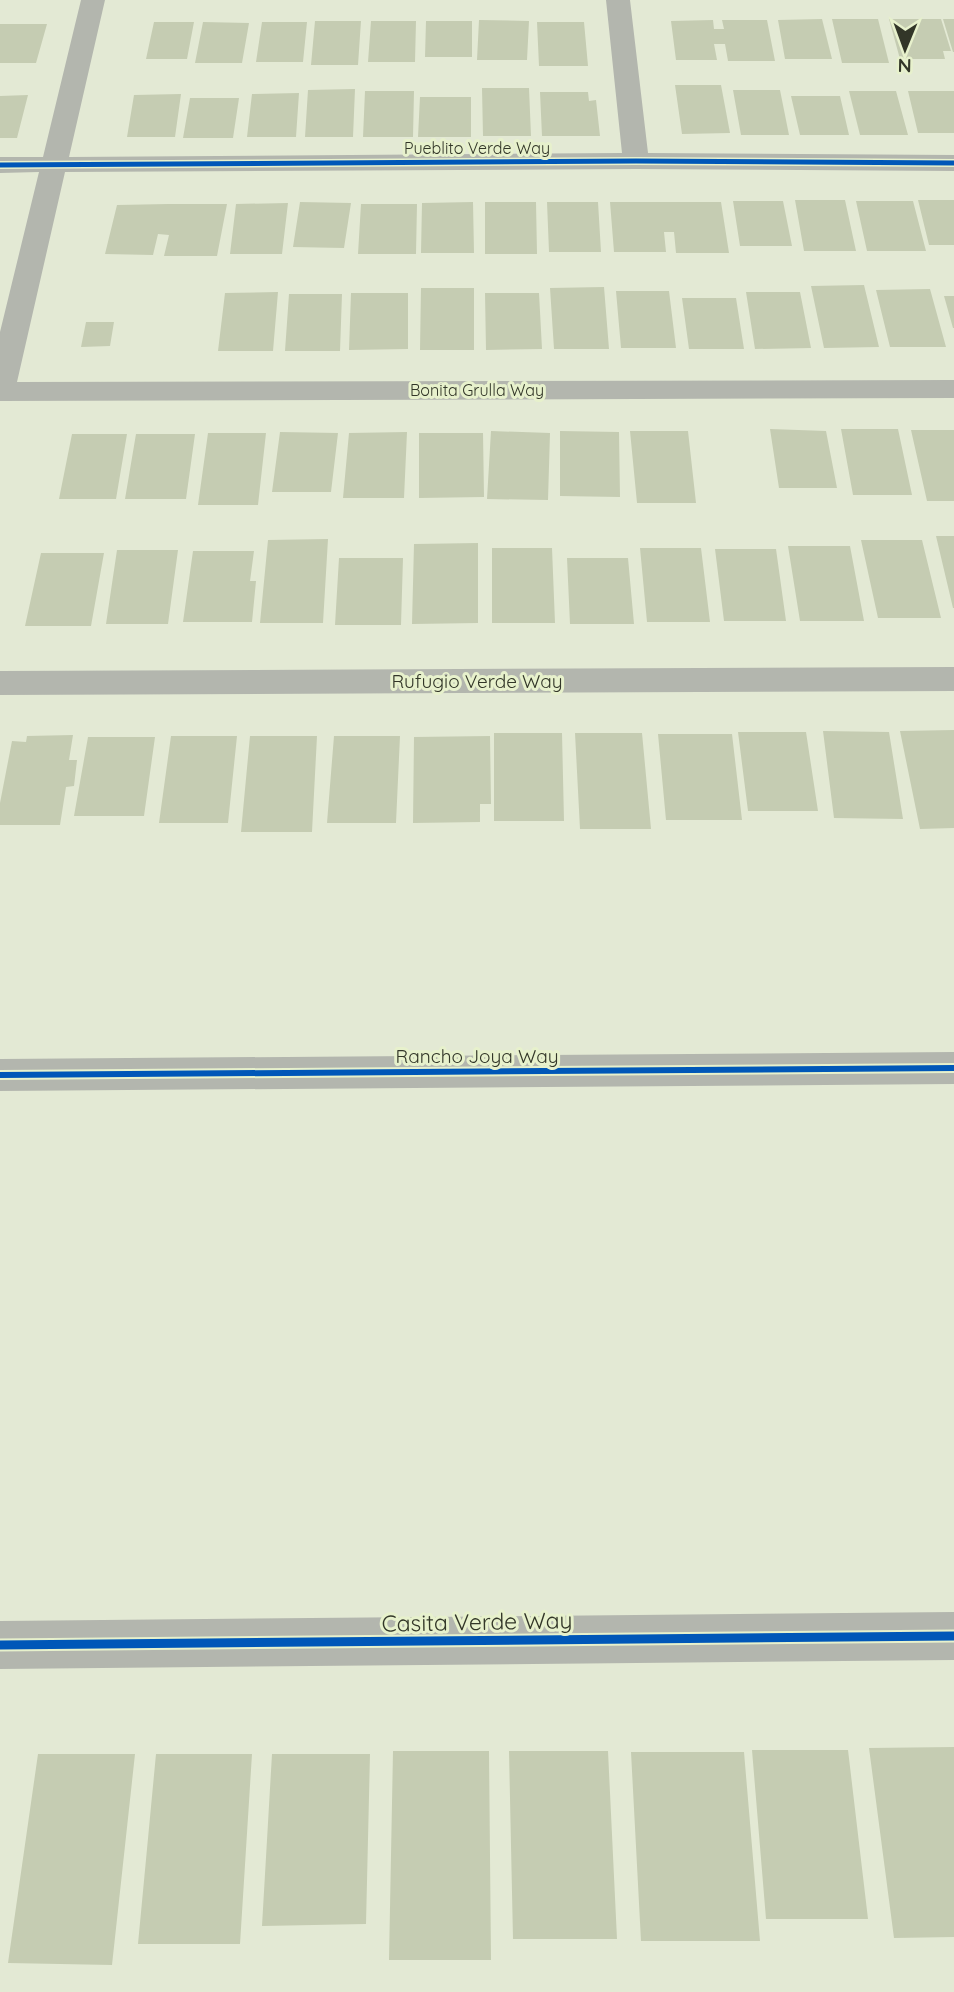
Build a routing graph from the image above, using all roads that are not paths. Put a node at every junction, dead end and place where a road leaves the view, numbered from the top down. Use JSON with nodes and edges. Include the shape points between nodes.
{"nodes":[{"id":1,"x":93,"y":0,"type":"edge"},
{"id":2,"x":618,"y":0,"type":"edge"},
{"id":3,"x":636,"y":161,"type":"junction"},
{"id":4,"x":954,"y":163,"type":"edge"},
{"id":5,"x":55,"y":164,"type":"junction"},
{"id":6,"x":0,"y":165,"type":"edge"},
{"id":7,"x":954,"y":389,"type":"edge"},
{"id":8,"x":0,"y":391,"type":"edge"},
{"id":9,"x":954,"y":679,"type":"edge"},
{"id":10,"x":0,"y":683,"type":"edge"},
{"id":11,"x":954,"y":1068,"type":"edge"},
{"id":12,"x":0,"y":1075,"type":"edge"},
{"id":13,"x":954,"y":1636,"type":"edge"},
{"id":14,"x":0,"y":1646,"type":"edge"}],
"edges":[{"from":1,"to":5,"type":"street"},
{"from":2,"to":3,"type":"street"},
{"from":3,"to":4,"type":"street","name":"Pueblito Verde Way"},
{"from":3,"to":5,"type":"street","name":"Pueblito Verde Way"},
{"from":5,"to":6,"type":"street","name":"Pueblito Verde Way"},
{"from":5,"to":8,"type":"street"},
{"from":7,"to":8,"type":"street","name":"Bonita Grulla Way"},
{"from":9,"to":10,"type":"street","name":"Rufugio Verde Way"},
{"from":11,"to":12,"type":"street","name":"Rancho Joya Way"},
{"from":13,"to":14,"type":"street","name":"Casita Verde Way"}]}
